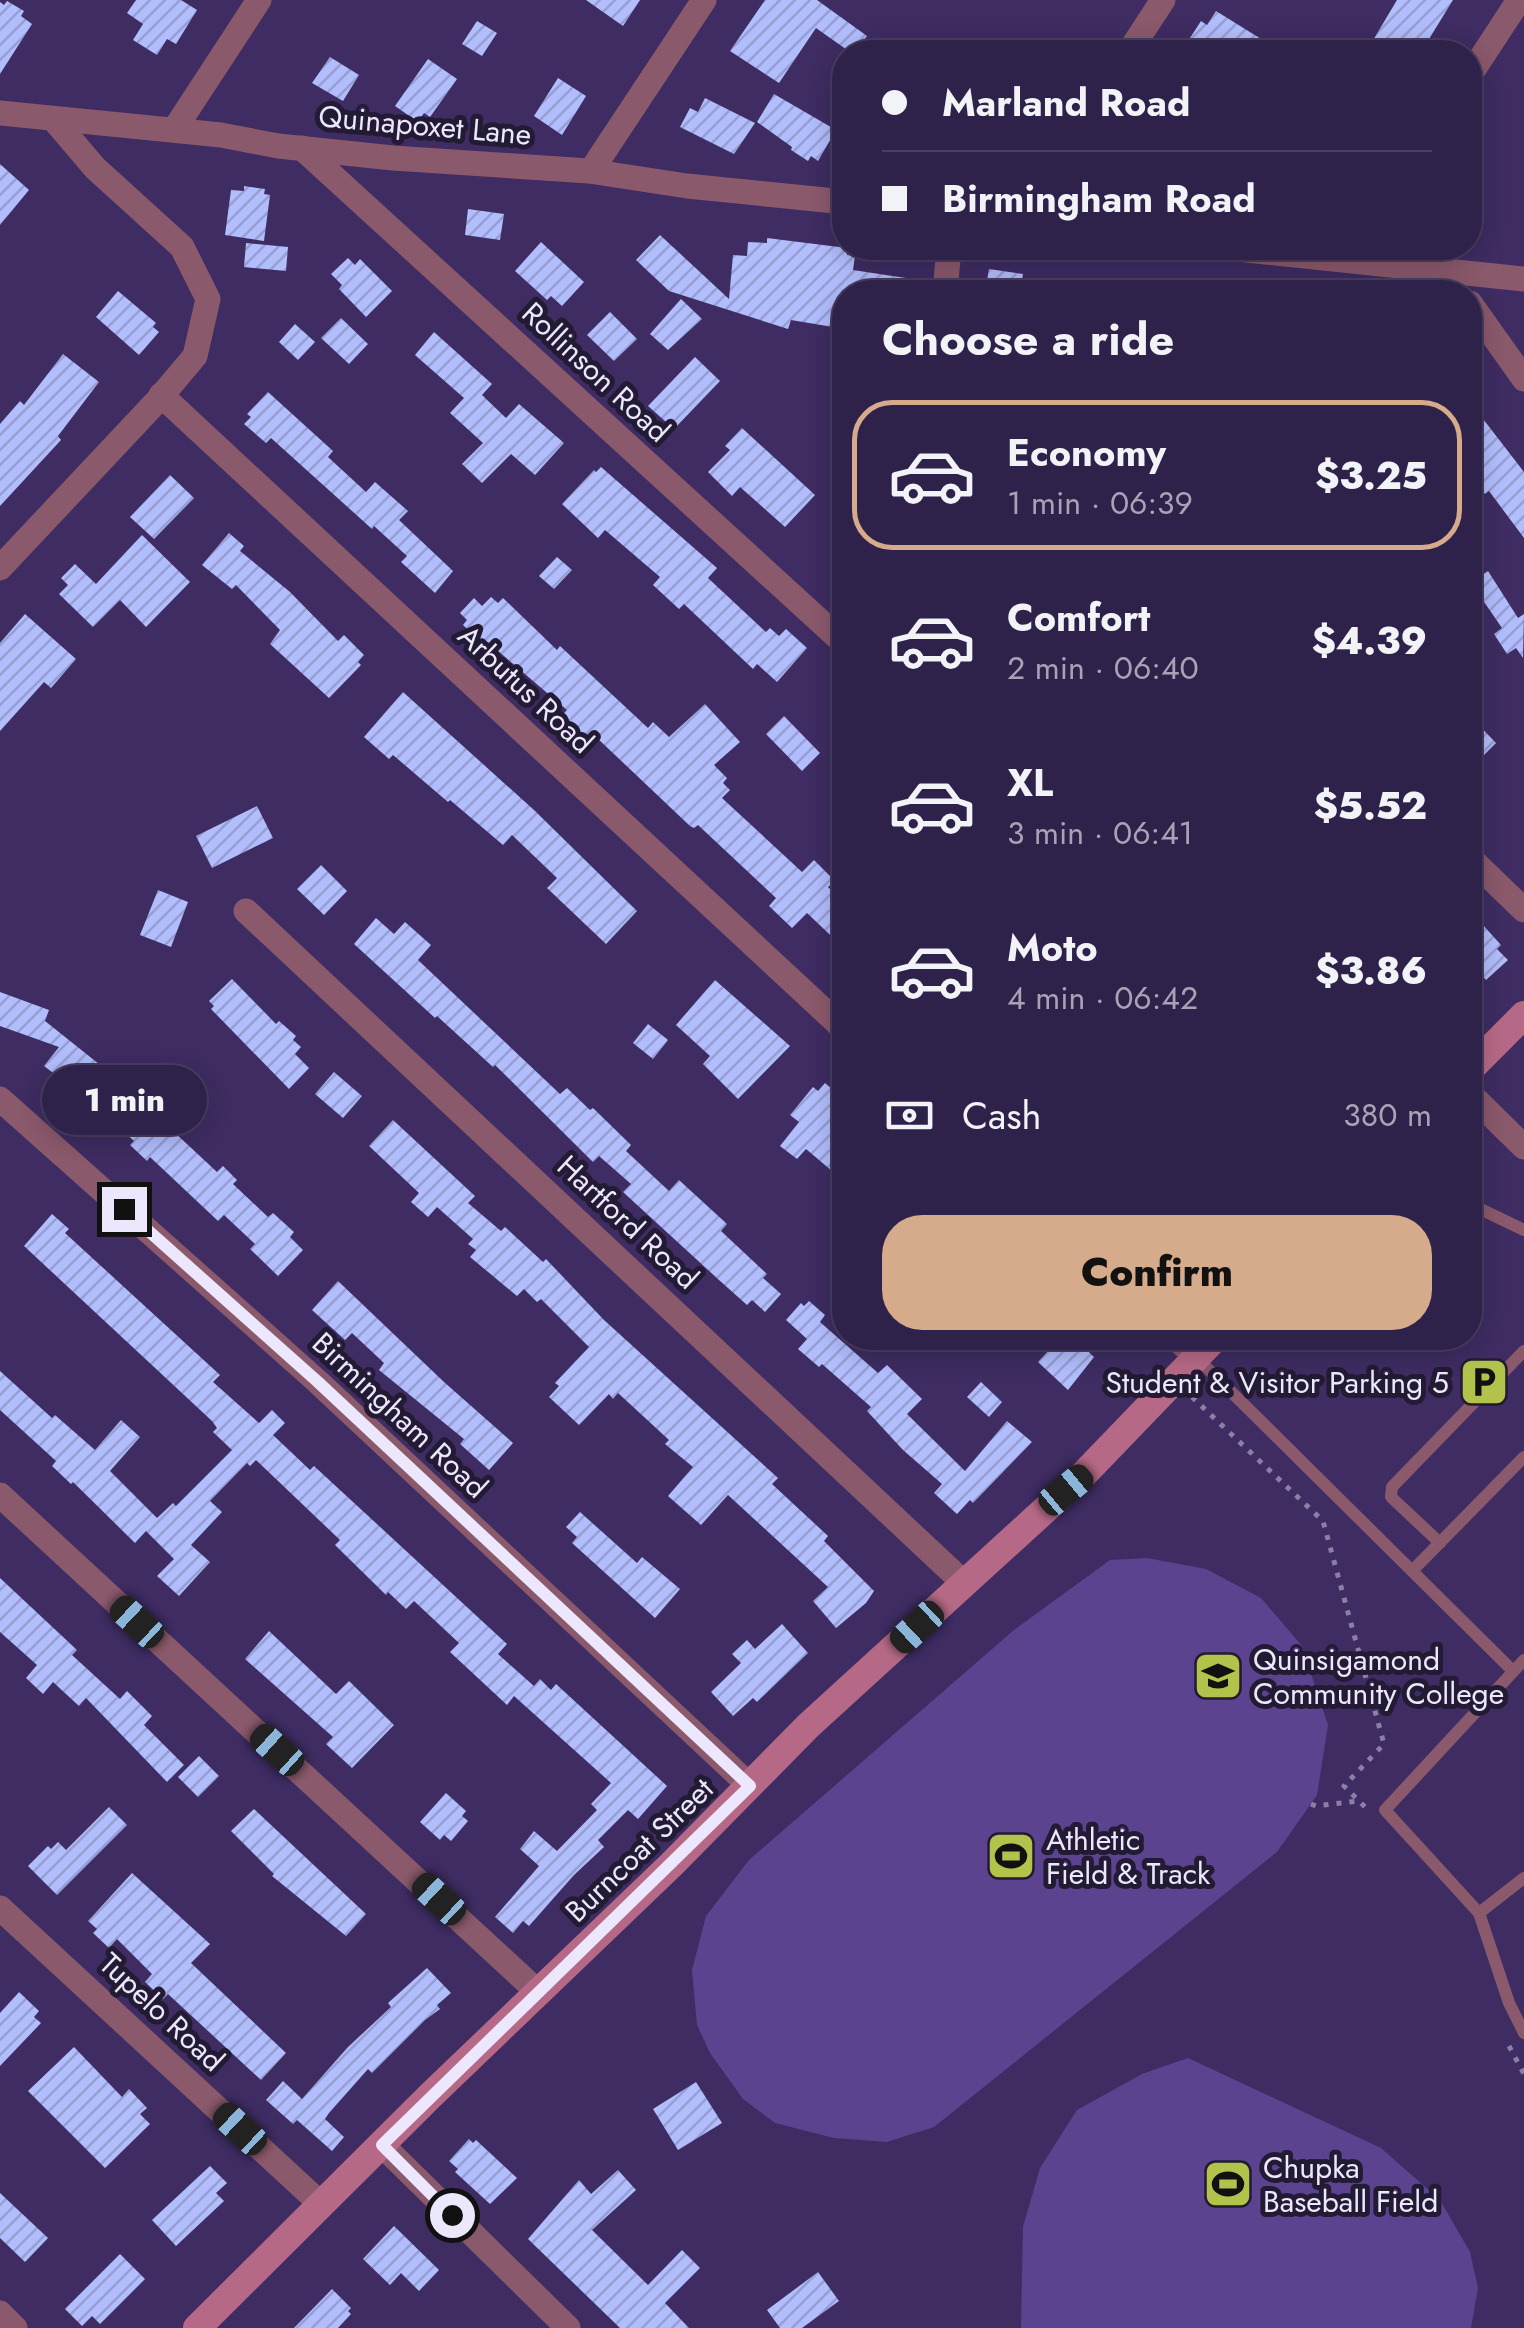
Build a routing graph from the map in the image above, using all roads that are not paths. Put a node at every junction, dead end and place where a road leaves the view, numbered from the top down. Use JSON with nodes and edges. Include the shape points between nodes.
{"nodes":[{"id":1,"x":259,"y":0,"type":"edge"},
{"id":2,"x":704,"y":0,"type":"edge"},
{"id":3,"x":1163,"y":0,"type":"edge"},
{"id":4,"x":1519,"y":0,"type":"edge"},
{"id":5,"x":1137,"y":40,"type":"edge"},
{"id":6,"x":1482,"y":57,"type":"edge"},
{"id":7,"x":0,"y":113,"type":"edge"},
{"id":8,"x":55,"y":120,"type":"junction"},
{"id":9,"x":174,"y":130,"type":"junction"},
{"id":10,"x":302,"y":148,"type":"junction"},
{"id":11,"x":592,"y":171,"type":"junction"},
{"id":12,"x":832,"y":201,"type":"edge"},
{"id":13,"x":1376,"y":260,"type":"edge"},
{"id":14,"x":1524,"y":279,"type":"edge"},
{"id":15,"x":1448,"y":280,"type":"edge"},
{"id":16,"x":1482,"y":281,"type":"edge"},
{"id":17,"x":1482,"y":320,"type":"edge"},
{"id":18,"x":1524,"y":379,"type":"edge"},
{"id":19,"x":162,"y":396,"type":"junction"},
{"id":20,"x":0,"y":568,"type":"edge"},
{"id":21,"x":832,"y":632,"type":"edge"},
{"id":22,"x":1482,"y":870,"type":"edge"},
{"id":23,"x":1524,"y":910,"type":"edge"},
{"id":24,"x":246,"y":911,"type":"dead end"},
{"id":25,"x":1524,"y":1015,"type":"edge"},
{"id":26,"x":832,"y":1018,"type":"edge"},
{"id":27,"x":1482,"y":1057,"type":"edge"},
{"id":28,"x":0,"y":1099,"type":"edge"},
{"id":29,"x":1482,"y":1106,"type":"edge"},
{"id":30,"x":1524,"y":1147,"type":"edge"},
{"id":31,"x":1482,"y":1210,"type":"edge"},
{"id":32,"x":1524,"y":1230,"type":"edge"},
{"id":33,"x":1203,"y":1350,"type":"edge"},
{"id":34,"x":1209,"y":1350,"type":"edge"},
{"id":35,"x":1524,"y":1351,"type":"edge"},
{"id":36,"x":1524,"y":1457,"type":"edge"},
{"id":37,"x":0,"y":1495,"type":"edge"},
{"id":38,"x":1440,"y":1544,"type":"junction"},
{"id":39,"x":1412,"y":1571,"type":"junction"},
{"id":40,"x":965,"y":1584,"type":"junction"},
{"id":41,"x":1524,"y":1660,"type":"edge"},
{"id":42,"x":1513,"y":1671,"type":"junction"},
{"id":43,"x":750,"y":1786,"type":"junction"},
{"id":44,"x":1524,"y":1878,"type":"edge"},
{"id":45,"x":0,"y":1908,"type":"edge"},
{"id":46,"x":1479,"y":1913,"type":"junction"},
{"id":47,"x":539,"y":1992,"type":"junction"},
{"id":48,"x":1524,"y":2034,"type":"edge"},
{"id":49,"x":382,"y":2145,"type":"junction"},
{"id":50,"x":322,"y":2206,"type":"junction"},
{"id":51,"x":0,"y":2313,"type":"edge"},
{"id":52,"x":15,"y":2328,"type":"edge"},
{"id":53,"x":197,"y":2328,"type":"edge"},
{"id":54,"x":568,"y":2328,"type":"edge"}],
"edges":[{"from":1,"to":9,"type":"street"},
{"from":2,"to":11,"type":"street"},
{"from":3,"to":5,"type":"street"},
{"from":4,"to":6,"type":"street"},
{"from":7,"to":8,"type":"street","name":"Quinapoxet Lane"},
{"from":8,"to":9,"type":"street","name":"Quinapoxet Lane"},
{"from":8,"to":19,"type":"street","via":[[95,168],[182,247],[208,299],[195,356]]},
{"from":9,"to":10,"type":"street","name":"Quinapoxet Lane"},
{"from":10,"to":11,"type":"street","name":"Quinapoxet Lane"},
{"from":10,"to":21,"type":"street","name":"Rollinson Road"},
{"from":11,"to":12,"type":"street","name":"Quinapoxet Lane"},
{"from":13,"to":15,"type":"street"},
{"from":14,"to":16,"type":"street"},
{"from":17,"to":18,"type":"street"},
{"from":19,"to":20,"type":"street"},
{"from":19,"to":26,"type":"street","name":"Arbutus Road"},
{"from":22,"to":23,"type":"street"},
{"from":24,"to":40,"type":"street","name":"Hartford Road"},
{"from":25,"to":27,"type":"main road"},
{"from":28,"to":43,"type":"street","name":"Birmingham Road","via":[[318,1382]]},
{"from":29,"to":30,"type":"street"},
{"from":31,"to":32,"type":"lane"},
{"from":33,"to":40,"type":"main road","name":"Burncoat Street"},
{"from":34,"to":39,"type":"lane"},
{"from":35,"to":38,"type":"lane","via":[[1392,1487],[1391,1497]]},
{"from":36,"to":38,"type":"lane"},
{"from":37,"to":47,"type":"street"},
{"from":38,"to":39,"type":"lane"},
{"from":39,"to":42,"type":"lane"},
{"from":40,"to":43,"type":"main road","name":"Burncoat Street"},
{"from":41,"to":42,"type":"lane"},
{"from":42,"to":46,"type":"lane","via":[[1385,1810]]},
{"from":43,"to":47,"type":"main road","name":"Burncoat Street"},
{"from":44,"to":46,"type":"lane"},
{"from":45,"to":50,"type":"street","name":"Tupelo Road"},
{"from":46,"to":48,"type":"lane"},
{"from":47,"to":49,"type":"main road","name":"Burncoat Street"},
{"from":49,"to":50,"type":"main road","name":"Burncoat Street"},
{"from":49,"to":54,"type":"street"},
{"from":50,"to":53,"type":"main road","name":"Burncoat Street"},
{"from":51,"to":52,"type":"street"}]}
